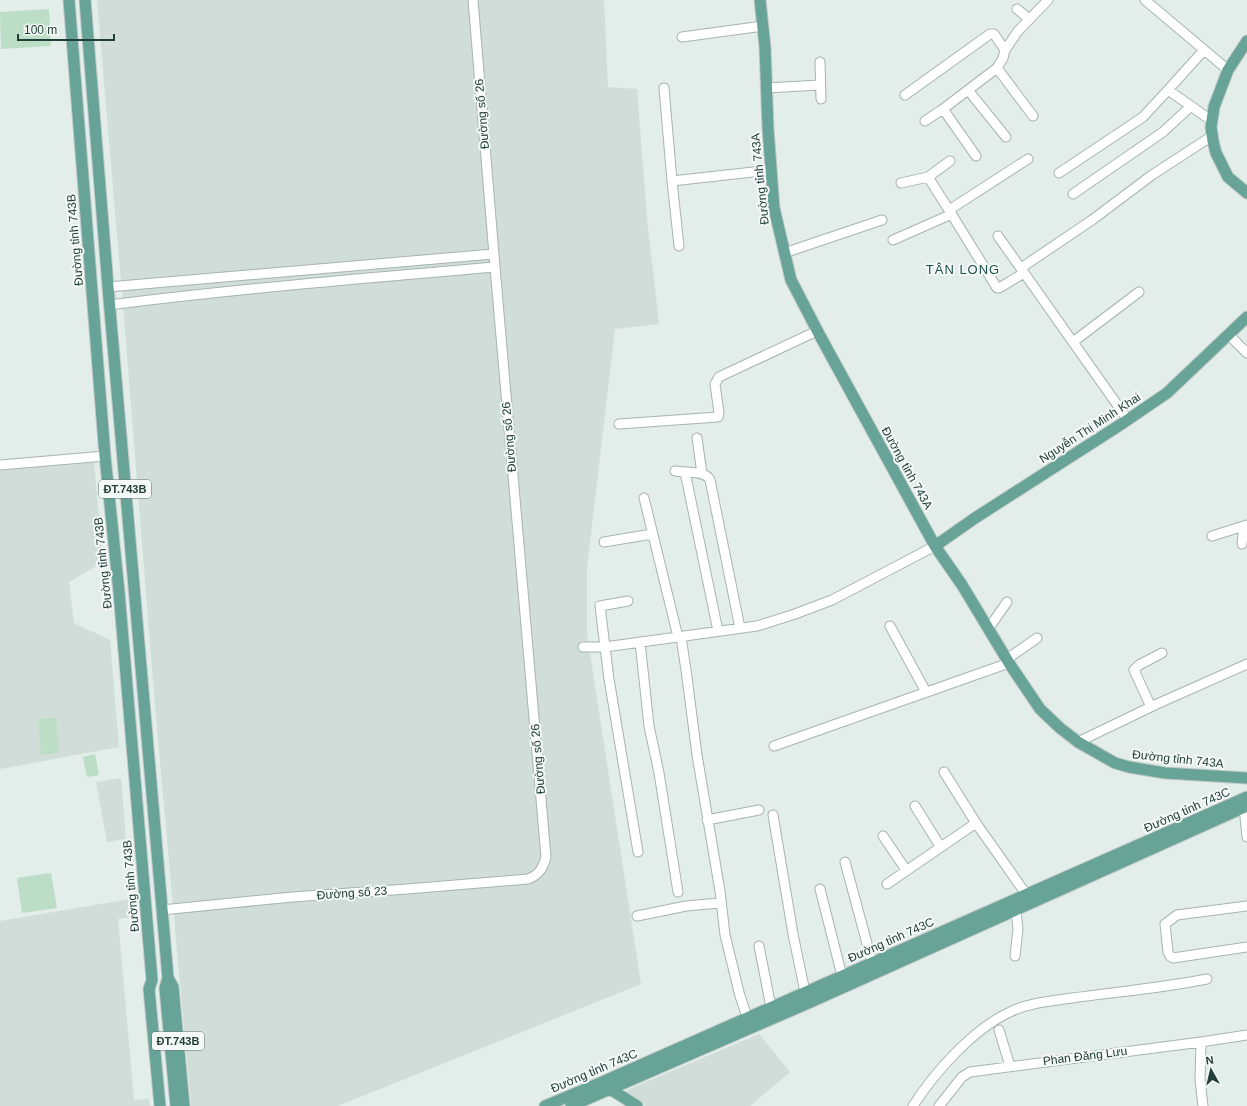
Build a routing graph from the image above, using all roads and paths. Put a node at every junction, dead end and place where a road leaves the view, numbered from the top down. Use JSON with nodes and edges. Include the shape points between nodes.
{"nodes":[{"id":1,"x":69,"y":0,"type":"edge"},
{"id":2,"x":85,"y":0,"type":"edge"},
{"id":3,"x":473,"y":0,"type":"edge"},
{"id":4,"x":760,"y":0,"type":"edge"},
{"id":5,"x":1048,"y":0,"type":"edge"},
{"id":6,"x":1145,"y":0,"type":"edge"},
{"id":7,"x":1016,"y":8,"type":"dead end"},
{"id":8,"x":1030,"y":19,"type":"junction"},
{"id":9,"x":763,"y":26,"type":"junction"},
{"id":10,"x":682,"y":37,"type":"dead end"},
{"id":11,"x":1246,"y":45,"type":"edge"},
{"id":12,"x":1005,"y":50,"type":"junction"},
{"id":13,"x":1204,"y":50,"type":"junction"},
{"id":14,"x":820,"y":62,"type":"dead end"},
{"id":15,"x":997,"y":68,"type":"junction"},
{"id":16,"x":1228,"y":70,"type":"junction"},
{"id":17,"x":820,"y":85,"type":"junction"},
{"id":18,"x":664,"y":88,"type":"dead end"},
{"id":19,"x":766,"y":88,"type":"junction"},
{"id":20,"x":968,"y":90,"type":"junction"},
{"id":21,"x":1168,"y":90,"type":"junction"},
{"id":22,"x":905,"y":95,"type":"dead end"},
{"id":23,"x":821,"y":99,"type":"dead end"},
{"id":24,"x":1191,"y":106,"type":"junction"},
{"id":25,"x":943,"y":109,"type":"junction"},
{"id":26,"x":1033,"y":116,"type":"dead end"},
{"id":27,"x":1212,"y":121,"type":"junction"},
{"id":28,"x":925,"y":122,"type":"dead end"},
{"id":29,"x":1212,"y":136,"type":"junction"},
{"id":30,"x":1006,"y":137,"type":"dead end"},
{"id":31,"x":976,"y":156,"type":"dead end"},
{"id":32,"x":1028,"y":159,"type":"dead end"},
{"id":33,"x":950,"y":161,"type":"dead end"},
{"id":34,"x":771,"y":170,"type":"junction"},
{"id":35,"x":1058,"y":173,"type":"dead end"},
{"id":36,"x":928,"y":177,"type":"junction"},
{"id":37,"x":672,"y":181,"type":"junction"},
{"id":38,"x":901,"y":183,"type":"dead end"},
{"id":39,"x":1247,"y":193,"type":"edge"},
{"id":40,"x":1073,"y":194,"type":"dead end"},
{"id":41,"x":951,"y":212,"type":"junction"},
{"id":42,"x":882,"y":220,"type":"dead end"},
{"id":43,"x":998,"y":236,"type":"dead end"},
{"id":44,"x":893,"y":240,"type":"dead end"},
{"id":45,"x":679,"y":246,"type":"dead end"},
{"id":46,"x":784,"y":253,"type":"junction"},
{"id":47,"x":494,"y":254,"type":"junction"},
{"id":48,"x":494,"y":267,"type":"junction"},
{"id":49,"x":306,"y":270,"type":"junction"},
{"id":50,"x":1022,"y":271,"type":"junction"},
{"id":51,"x":308,"y":283,"type":"junction"},
{"id":52,"x":108,"y":287,"type":"junction"},
{"id":53,"x":1139,"y":292,"type":"dead end"},
{"id":54,"x":109,"y":305,"type":"junction"},
{"id":55,"x":1247,"y":317,"type":"edge"},
{"id":56,"x":817,"y":332,"type":"junction"},
{"id":57,"x":1228,"y":334,"type":"junction"},
{"id":58,"x":1073,"y":342,"type":"junction"},
{"id":59,"x":1247,"y":353,"type":"edge"},
{"id":60,"x":1128,"y":420,"type":"junction"},
{"id":61,"x":619,"y":424,"type":"dead end"},
{"id":62,"x":697,"y":438,"type":"dead end"},
{"id":63,"x":105,"y":456,"type":"junction"},
{"id":64,"x":0,"y":465,"type":"edge"},
{"id":65,"x":702,"y":474,"type":"junction"},
{"id":66,"x":644,"y":498,"type":"dead end"},
{"id":67,"x":1246,"y":526,"type":"edge"},
{"id":68,"x":652,"y":534,"type":"junction"},
{"id":69,"x":1212,"y":536,"type":"dead end"},
{"id":70,"x":604,"y":542,"type":"dead end"},
{"id":71,"x":1242,"y":544,"type":"dead end"},
{"id":72,"x":935,"y":546,"type":"junction"},
{"id":73,"x":134,"y":590,"type":"junction"},
{"id":74,"x":119,"y":592,"type":"junction"},
{"id":75,"x":628,"y":601,"type":"dead end"},
{"id":76,"x":1007,"y":602,"type":"dead end"},
{"id":77,"x":890,"y":626,"type":"dead end"},
{"id":78,"x":740,"y":628,"type":"junction"},
{"id":79,"x":989,"y":628,"type":"junction"},
{"id":80,"x":718,"y":631,"type":"junction"},
{"id":81,"x":679,"y":637,"type":"junction"},
{"id":82,"x":1038,"y":638,"type":"dead end"},
{"id":83,"x":640,"y":642,"type":"junction"},
{"id":84,"x":604,"y":646,"type":"junction"},
{"id":85,"x":583,"y":647,"type":"dead end"},
{"id":86,"x":1162,"y":653,"type":"dead end"},
{"id":87,"x":1008,"y":661,"type":"junction"},
{"id":88,"x":1247,"y":664,"type":"edge"},
{"id":89,"x":926,"y":692,"type":"junction"},
{"id":90,"x":1151,"y":707,"type":"junction"},
{"id":91,"x":1078,"y":742,"type":"junction"},
{"id":92,"x":774,"y":746,"type":"dead end"},
{"id":93,"x":944,"y":772,"type":"dead end"},
{"id":94,"x":1247,"y":778,"type":"edge"},
{"id":95,"x":1246,"y":803,"type":"edge"},
{"id":96,"x":914,"y":806,"type":"dead end"},
{"id":97,"x":759,"y":810,"type":"dead end"},
{"id":98,"x":773,"y":815,"type":"dead end"},
{"id":99,"x":707,"y":820,"type":"junction"},
{"id":100,"x":976,"y":823,"type":"junction"},
{"id":101,"x":883,"y":836,"type":"dead end"},
{"id":102,"x":1247,"y":837,"type":"edge"},
{"id":103,"x":940,"y":846,"type":"junction"},
{"id":104,"x":638,"y":852,"type":"dead end"},
{"id":105,"x":845,"y":862,"type":"dead end"},
{"id":106,"x":906,"y":870,"type":"junction"},
{"id":107,"x":540,"y":872,"type":"joint"},
{"id":108,"x":887,"y":884,"type":"dead end"},
{"id":109,"x":820,"y":890,"type":"dead end"},
{"id":110,"x":678,"y":892,"type":"dead end"},
{"id":111,"x":1026,"y":894,"type":"junction"},
{"id":112,"x":720,"y":903,"type":"junction"},
{"id":113,"x":1247,"y":906,"type":"edge"},
{"id":114,"x":162,"y":910,"type":"junction"},
{"id":115,"x":1016,"y":911,"type":"junction"},
{"id":116,"x":637,"y":916,"type":"dead end"},
{"id":117,"x":759,"y":946,"type":"dead end"},
{"id":118,"x":1247,"y":947,"type":"edge"},
{"id":119,"x":1014,"y":956,"type":"dead end"},
{"id":120,"x":872,"y":962,"type":"junction"},
{"id":121,"x":842,"y":976,"type":"junction"},
{"id":122,"x":168,"y":978,"type":"junction"},
{"id":123,"x":1207,"y":979,"type":"dead end"},
{"id":124,"x":152,"y":980,"type":"junction"},
{"id":125,"x":805,"y":992,"type":"junction"},
{"id":126,"x":162,"y":1001,"type":"junction"},
{"id":127,"x":771,"y":1007,"type":"junction"},
{"id":128,"x":747,"y":1017,"type":"junction"},
{"id":129,"x":999,"y":1030,"type":"dead end"},
{"id":130,"x":1247,"y":1035,"type":"edge"},
{"id":131,"x":1201,"y":1042,"type":"junction"},
{"id":132,"x":1010,"y":1066,"type":"junction"},
{"id":133,"x":600,"y":1083,"type":"junction"},
{"id":134,"x":611,"y":1089,"type":"junction"},
{"id":135,"x":160,"y":1106,"type":"edge"},
{"id":136,"x":167,"y":1106,"type":"edge"},
{"id":137,"x":176,"y":1106,"type":"edge"},
{"id":138,"x":184,"y":1106,"type":"edge"},
{"id":139,"x":545,"y":1106,"type":"edge"},
{"id":140,"x":572,"y":1106,"type":"edge"},
{"id":141,"x":637,"y":1106,"type":"edge"},
{"id":142,"x":913,"y":1106,"type":"edge"},
{"id":143,"x":939,"y":1106,"type":"edge"},
{"id":144,"x":1203,"y":1106,"type":"edge"}],
"edges":[{"from":1,"to":63,"type":"main road","name":"Đường tỉnh 743B","number":"ĐT.743B"},
{"from":2,"to":52,"type":"main road","number":"ĐT.743B"},
{"from":3,"to":47,"type":"street","name":"Đường số 26"},
{"from":4,"to":9,"type":"main road","name":"Đường tỉnh 743A"},
{"from":5,"to":8,"type":"street"},
{"from":6,"to":13,"type":"street"},
{"from":7,"to":8,"type":"street"},
{"from":8,"to":12,"type":"street"},
{"from":9,"to":10,"type":"street"},
{"from":9,"to":19,"type":"main road","name":"Đường tỉnh 743A"},
{"from":11,"to":16,"type":"main road"},
{"from":12,"to":15,"type":"street"},
{"from":12,"to":22,"type":"street","via":[[994,34],[990,34]]},
{"from":13,"to":16,"type":"street"},
{"from":13,"to":21,"type":"street"},
{"from":14,"to":17,"type":"street"},
{"from":15,"to":20,"type":"street"},
{"from":15,"to":26,"type":"street"},
{"from":16,"to":27,"type":"main road","via":[[1214,107]]},
{"from":17,"to":19,"type":"street"},
{"from":17,"to":23,"type":"street"},
{"from":18,"to":37,"type":"street"},
{"from":19,"to":34,"type":"main road","name":"Đường tỉnh 743A"},
{"from":20,"to":25,"type":"street"},
{"from":20,"to":30,"type":"street"},
{"from":21,"to":24,"type":"street"},
{"from":21,"to":35,"type":"street","via":[[1143,117]]},
{"from":24,"to":27,"type":"street"},
{"from":24,"to":40,"type":"street","via":[[1163,132]]},
{"from":25,"to":28,"type":"street"},
{"from":25,"to":31,"type":"street"},
{"from":27,"to":29,"type":"main road"},
{"from":29,"to":39,"type":"main road","via":[[1216,153],[1228,177]]},
{"from":29,"to":50,"type":"street","via":[[1152,175]]},
{"from":32,"to":41,"type":"street"},
{"from":33,"to":36,"type":"street"},
{"from":34,"to":37,"type":"street"},
{"from":34,"to":46,"type":"main road","name":"Đường tỉnh 743A","via":[[774,208]]},
{"from":36,"to":38,"type":"street"},
{"from":36,"to":41,"type":"street"},
{"from":37,"to":45,"type":"street"},
{"from":41,"to":44,"type":"street"},
{"from":41,"to":50,"type":"street","via":[[997,288]]},
{"from":42,"to":46,"type":"street"},
{"from":43,"to":50,"type":"street"},
{"from":46,"to":56,"type":"main road","name":"Đường tỉnh 743A","via":[[791,280]]},
{"from":47,"to":48,"type":"street","name":"Đường số 26"},
{"from":47,"to":49,"type":"street"},
{"from":48,"to":51,"type":"street"},
{"from":48,"to":107,"type":"street","name":"Đường số 26","via":[[546,857]]},
{"from":49,"to":51,"type":"street"},
{"from":49,"to":52,"type":"street"},
{"from":50,"to":58,"type":"street"},
{"from":51,"to":54,"type":"street"},
{"from":52,"to":54,"type":"main road","number":"ĐT.743B"},
{"from":53,"to":58,"type":"street"},
{"from":54,"to":73,"type":"main road","number":"ĐT.743B"},
{"from":55,"to":57,"type":"main road","name":"Nguyễn Thị Minh Khai"},
{"from":56,"to":61,"type":"street","via":[[719,377],[715,384],[718,417]]},
{"from":56,"to":72,"type":"main road","name":"Đường tỉnh 743A"},
{"from":57,"to":59,"type":"street"},
{"from":57,"to":60,"type":"main road","name":"Nguyễn Thị Minh Khai","via":[[1167,393]]},
{"from":58,"to":60,"type":"street"},
{"from":60,"to":72,"type":"main road","name":"Nguyễn Thị Minh Khai"},
{"from":62,"to":65,"type":"street"},
{"from":63,"to":64,"type":"street"},
{"from":63,"to":74,"type":"main road","name":"Đường tỉnh 743B","number":"ĐT.743B"},
{"from":65,"to":78,"type":"street","via":[[710,480]]},
{"from":65,"to":80,"type":"street","via":[[680,472]]},
{"from":66,"to":68,"type":"street"},
{"from":67,"to":69,"type":"street"},
{"from":67,"to":71,"type":"street"},
{"from":68,"to":70,"type":"street"},
{"from":68,"to":81,"type":"street"},
{"from":72,"to":78,"type":"street","via":[[832,600],[757,626]]},
{"from":72,"to":79,"type":"main road","name":"Đường tỉnh 743A"},
{"from":73,"to":74,"type":"main road"},
{"from":73,"to":114,"type":"main road","number":"ĐT.743B"},
{"from":74,"to":124,"type":"main road","name":"Đường tỉnh 743B","number":"ĐT.743B"},
{"from":75,"to":84,"type":"street","via":[[600,606]]},
{"from":76,"to":79,"type":"street"},
{"from":77,"to":89,"type":"street"},
{"from":78,"to":80,"type":"street"},
{"from":79,"to":87,"type":"main road","name":"Đường tỉnh 743A"},
{"from":80,"to":81,"type":"street"},
{"from":81,"to":83,"type":"street"},
{"from":81,"to":99,"type":"street"},
{"from":82,"to":87,"type":"street"},
{"from":83,"to":84,"type":"street"},
{"from":83,"to":110,"type":"street","via":[[649,726]]},
{"from":84,"to":85,"type":"street"},
{"from":84,"to":104,"type":"street"},
{"from":86,"to":90,"type":"street","via":[[1134,670]]},
{"from":87,"to":89,"type":"street"},
{"from":87,"to":91,"type":"main road","name":"Đường tỉnh 743A","via":[[1040,709]]},
{"from":88,"to":90,"type":"street"},
{"from":89,"to":92,"type":"street"},
{"from":90,"to":91,"type":"street"},
{"from":91,"to":94,"type":"main road","name":"Đường tỉnh 743A","via":[[1115,763],[1129,767],[1165,773]]},
{"from":93,"to":100,"type":"street"},
{"from":95,"to":102,"type":"street"},
{"from":95,"to":111,"type":"main road","name":"Đường tỉnh 743C"},
{"from":95,"to":115,"type":"main road","name":"Đường tỉnh 743C"},
{"from":96,"to":103,"type":"street"},
{"from":97,"to":99,"type":"street"},
{"from":98,"to":125,"type":"street"},
{"from":99,"to":112,"type":"street"},
{"from":100,"to":103,"type":"street"},
{"from":100,"to":111,"type":"street"},
{"from":101,"to":106,"type":"street"},
{"from":103,"to":106,"type":"street"},
{"from":105,"to":120,"type":"street"},
{"from":106,"to":108,"type":"street"},
{"from":107,"to":114,"type":"street","name":"Đường số 23","via":[[528,879]]},
{"from":109,"to":121,"type":"street"},
{"from":111,"to":120,"type":"main road","name":"Đường tỉnh 743C"},
{"from":112,"to":116,"type":"street","via":[[686,906]]},
{"from":112,"to":128,"type":"street","via":[[725,935]]},
{"from":113,"to":118,"type":"street","via":[[1177,916],[1165,924],[1168,952],[1173,958]]},
{"from":114,"to":122,"type":"main road","number":"ĐT.743B"},
{"from":115,"to":119,"type":"street","via":[[1018,929]]},
{"from":115,"to":134,"type":"main road","name":"Đường tỉnh 743C"},
{"from":117,"to":127,"type":"street"},
{"from":120,"to":121,"type":"main road","name":"Đường tỉnh 743C"},
{"from":121,"to":125,"type":"main road","name":"Đường tỉnh 743C"},
{"from":122,"to":126,"type":"main road","number":"ĐT.743B"},
{"from":122,"to":138,"type":"main road","number":"ĐT.743B","via":[[173,987]]},
{"from":123,"to":142,"type":"street","via":[[1039,1003],[1009,1012],[957,1051],[924,1089]]},
{"from":124,"to":126,"type":"main road","name":"Đường tỉnh 743B","number":"ĐT.743B"},
{"from":124,"to":135,"type":"main road","name":"Đường tỉnh 743B","number":"ĐT.743B","via":[[149,989]]},
{"from":125,"to":127,"type":"main road","name":"Đường tỉnh 743C"},
{"from":126,"to":136,"type":"main road","number":"ĐT.743B"},
{"from":126,"to":137,"type":"main road","number":"ĐT.743B"},
{"from":127,"to":128,"type":"main road","name":"Đường tỉnh 743C"},
{"from":128,"to":133,"type":"main road","name":"Đường tỉnh 743C"},
{"from":129,"to":132,"type":"street"},
{"from":130,"to":131,"type":"street","name":"Phan Đăng Lưu"},
{"from":131,"to":132,"type":"street","name":"Phan Đăng Lưu"},
{"from":131,"to":144,"type":"street","via":[[1200,1080]]},
{"from":132,"to":143,"type":"street","name":"Phan Đăng Lưu","via":[[970,1072],[962,1077]]},
{"from":133,"to":134,"type":"main road"},
{"from":133,"to":139,"type":"main road","name":"Đường tỉnh 743C"},
{"from":134,"to":140,"type":"main road","name":"Đường tỉnh 743C"},
{"from":134,"to":141,"type":"main road"}]}
